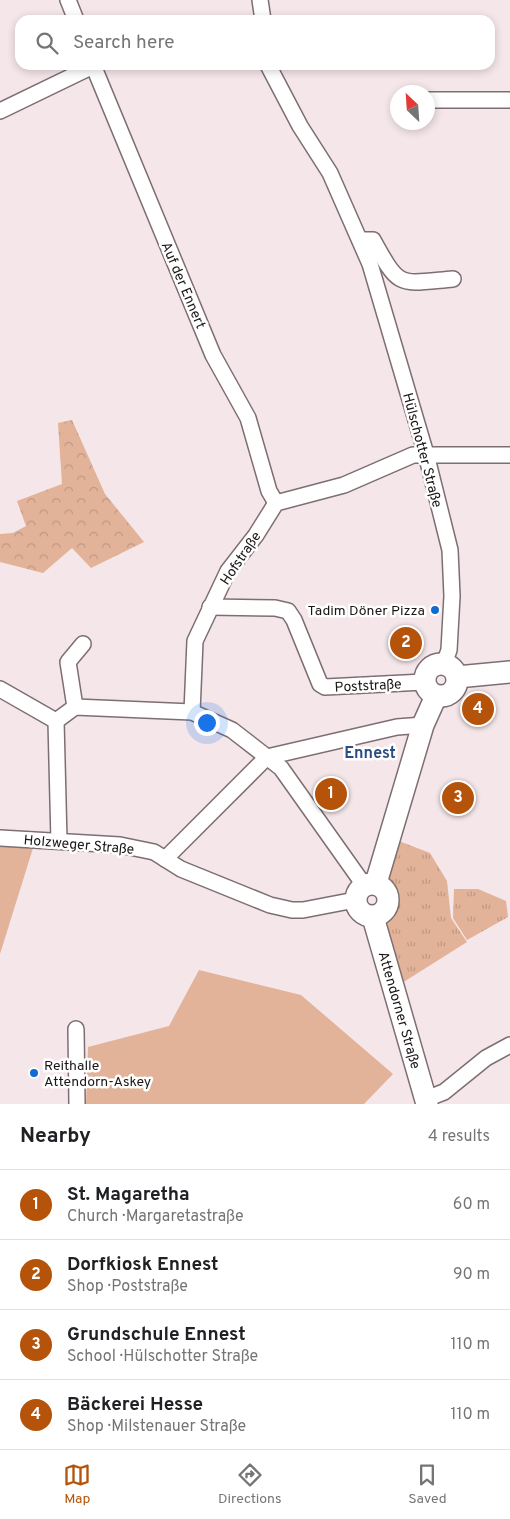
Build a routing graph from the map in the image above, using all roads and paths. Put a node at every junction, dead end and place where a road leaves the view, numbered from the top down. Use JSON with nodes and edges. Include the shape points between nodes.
{"nodes":[{"id":1,"x":68,"y":0,"type":"edge"},
{"id":2,"x":260,"y":0,"type":"edge"},
{"id":3,"x":74,"y":15,"type":"edge"},
{"id":4,"x":262,"y":15,"type":"edge"},
{"id":5,"x":83,"y":70,"type":"edge"},
{"id":6,"x":95,"y":70,"type":"edge"},
{"id":7,"x":271,"y":70,"type":"edge"},
{"id":8,"x":435,"y":100,"type":"edge"},
{"id":9,"x":510,"y":100,"type":"edge"},
{"id":10,"x":0,"y":111,"type":"edge"},
{"id":11,"x":360,"y":240,"type":"junction"},
{"id":12,"x":453,"y":279,"type":"dead end"},
{"id":13,"x":426,"y":454,"type":"junction"},
{"id":14,"x":510,"y":455,"type":"edge"},
{"id":15,"x":276,"y":503,"type":"junction"},
{"id":16,"x":210,"y":607,"type":"junction"},
{"id":17,"x":83,"y":644,"type":"dead end"},
{"id":18,"x":451,"y":671,"type":"junction"},
{"id":19,"x":510,"y":672,"type":"edge"},
{"id":20,"x":0,"y":689,"type":"edge"},
{"id":21,"x":430,"y":689,"type":"junction"},
{"id":22,"x":74,"y":708,"type":"junction"},
{"id":23,"x":192,"y":712,"type":"junction"},
{"id":24,"x":56,"y":721,"type":"junction"},
{"id":25,"x":423,"y":725,"type":"junction"},
{"id":26,"x":267,"y":757,"type":"junction"},
{"id":27,"x":0,"y":838,"type":"edge"},
{"id":28,"x":59,"y":841,"type":"junction"},
{"id":29,"x":165,"y":859,"type":"junction"},
{"id":30,"x":365,"y":890,"type":"junction"},
{"id":31,"x":373,"y":917,"type":"junction"},
{"id":32,"x":76,"y":1030,"type":"dead end"},
{"id":33,"x":510,"y":1045,"type":"edge"},
{"id":34,"x":426,"y":1102,"type":"edge"},
{"id":35,"x":77,"y":1104,"type":"edge"}],
"edges":[{"from":1,"to":3,"type":"street"},
{"from":2,"to":4,"type":"street"},
{"from":5,"to":10,"type":"street"},
{"from":6,"to":15,"type":"street","name":"Auf der Ennert","via":[[213,355],[248,418],[269,491]]},
{"from":7,"to":11,"type":"street","name":"Hülschotter Straße","via":[[300,126],[330,173]]},
{"from":8,"to":9,"type":"street"},
{"from":11,"to":12,"type":"street","via":[[373,240],[391,271],[403,281]]},
{"from":11,"to":13,"type":"street","name":"Hülschotter Straße"},
{"from":13,"to":14,"type":"street"},
{"from":13,"to":15,"type":"street","via":[[414,455],[344,485]]},
{"from":13,"to":18,"type":"street","name":"Hülschotter Straße","via":[[450,550]]},
{"from":15,"to":16,"type":"street","name":"Hofstraße","via":[[228,571]]},
{"from":16,"to":21,"type":"street","name":"Poststraße","via":[[288,611],[320,684],[325,687]]},
{"from":16,"to":23,"type":"street","name":"Hofstraße","via":[[195,641]]},
{"from":17,"to":22,"type":"street","via":[[68,662]]},
{"from":18,"to":19,"type":"street"},
{"from":18,"to":21,"type":"street","via":[[430,668]]},
{"from":18,"to":21,"type":"street","via":[[454,690],[449,695]]},
{"from":20,"to":24,"type":"street"},
{"from":21,"to":25,"type":"street"},
{"from":22,"to":23,"type":"street"},
{"from":22,"to":24,"type":"street"},
{"from":23,"to":26,"type":"street","via":[[232,730]]},
{"from":24,"to":28,"type":"street"},
{"from":25,"to":26,"type":"street","via":[[398,727]]},
{"from":25,"to":30,"type":"street"},
{"from":26,"to":29,"type":"street"},
{"from":26,"to":30,"type":"street","via":[[281,768]]},
{"from":27,"to":28,"type":"street","name":"Holzweger Straße"},
{"from":28,"to":29,"type":"street","name":"Holzweger Straße","via":[[120,845],[154,852]]},
{"from":29,"to":30,"type":"street","name":"Holzweger Straße","via":[[181,869],[292,910],[303,910]]},
{"from":30,"to":31,"type":"street","via":[[358,909]]},
{"from":30,"to":31,"type":"street","via":[[386,890],[389,901],[384,912]]},
{"from":31,"to":34,"type":"street","name":"Attendorner Straße"},
{"from":32,"to":35,"type":"street"},
{"from":33,"to":34,"type":"street","via":[[486,1058],[444,1092]]}]}
